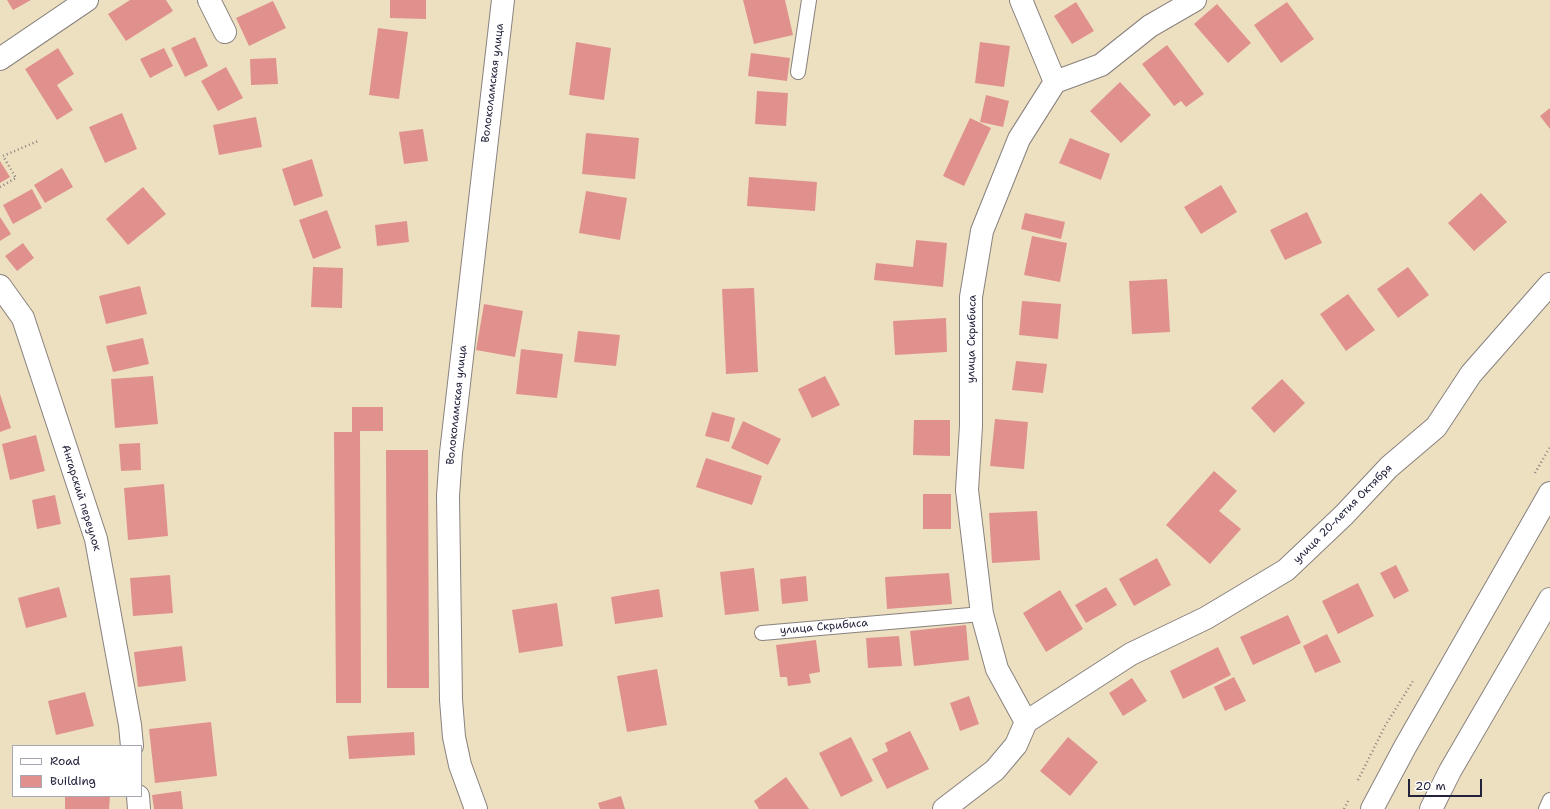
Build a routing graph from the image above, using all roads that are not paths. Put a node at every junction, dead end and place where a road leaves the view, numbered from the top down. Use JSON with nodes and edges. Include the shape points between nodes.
{"nodes":[{"id":1,"x":86,"y":0,"type":"edge"},
{"id":2,"x":209,"y":0,"type":"edge"},
{"id":3,"x":503,"y":0,"type":"edge"},
{"id":4,"x":809,"y":0,"type":"edge"},
{"id":5,"x":1021,"y":0,"type":"edge"},
{"id":6,"x":1195,"y":0,"type":"edge"},
{"id":7,"x":225,"y":32,"type":"dead end"},
{"id":8,"x":0,"y":59,"type":"edge"},
{"id":9,"x":798,"y":72,"type":"dead end"},
{"id":10,"x":1055,"y":82,"type":"junction"},
{"id":11,"x":1550,"y":284,"type":"edge"},
{"id":12,"x":0,"y":286,"type":"edge"},
{"id":13,"x":1550,"y":493,"type":"edge"},
{"id":14,"x":1550,"y":599,"type":"edge"},
{"id":15,"x":982,"y":614,"type":"junction"},
{"id":16,"x":762,"y":633,"type":"dead end"},
{"id":17,"x":1026,"y":722,"type":"junction"},
{"id":18,"x":132,"y":745,"type":"edge"},
{"id":19,"x":138,"y":797,"type":"edge"},
{"id":20,"x":1550,"y":800,"type":"edge"},
{"id":21,"x":139,"y":809,"type":"edge"},
{"id":22,"x":476,"y":809,"type":"edge"},
{"id":23,"x":944,"y":809,"type":"edge"},
{"id":24,"x":1372,"y":809,"type":"edge"},
{"id":25,"x":1431,"y":809,"type":"edge"},
{"id":26,"x":1546,"y":809,"type":"edge"}],
"edges":[{"from":1,"to":8,"type":"street"},
{"from":2,"to":7,"type":"street"},
{"from":3,"to":22,"type":"street","name":"Волоколамская улица","via":[[448,496],[450,700],[460,765]]},
{"from":4,"to":9,"type":"lane"},
{"from":5,"to":10,"type":"street"},
{"from":6,"to":10,"type":"street","via":[[1150,26],[1101,65]]},
{"from":10,"to":15,"type":"street","name":"улица Скрибиса","via":[[1019,139],[982,231],[971,297],[971,426],[967,490]]},
{"from":11,"to":17,"type":"street","name":"улица 20-летия Октября","via":[[1471,374],[1436,427],[1389,467],[1344,515],[1286,570],[1206,618],[1130,654]]},
{"from":12,"to":18,"type":"street","name":"Ангарский переулок","via":[[23,318],[96,539]]},
{"from":13,"to":24,"type":"street"},
{"from":14,"to":25,"type":"street","via":[[1450,771]]},
{"from":15,"to":16,"type":"lane","name":"улица Скрибиса"},
{"from":15,"to":17,"type":"street","name":"улица Скрибиса","via":[[997,669]]},
{"from":17,"to":23,"type":"street","via":[[1016,745],[995,770]]},
{"from":19,"to":21,"type":"street"},
{"from":20,"to":26,"type":"lane"}]}
